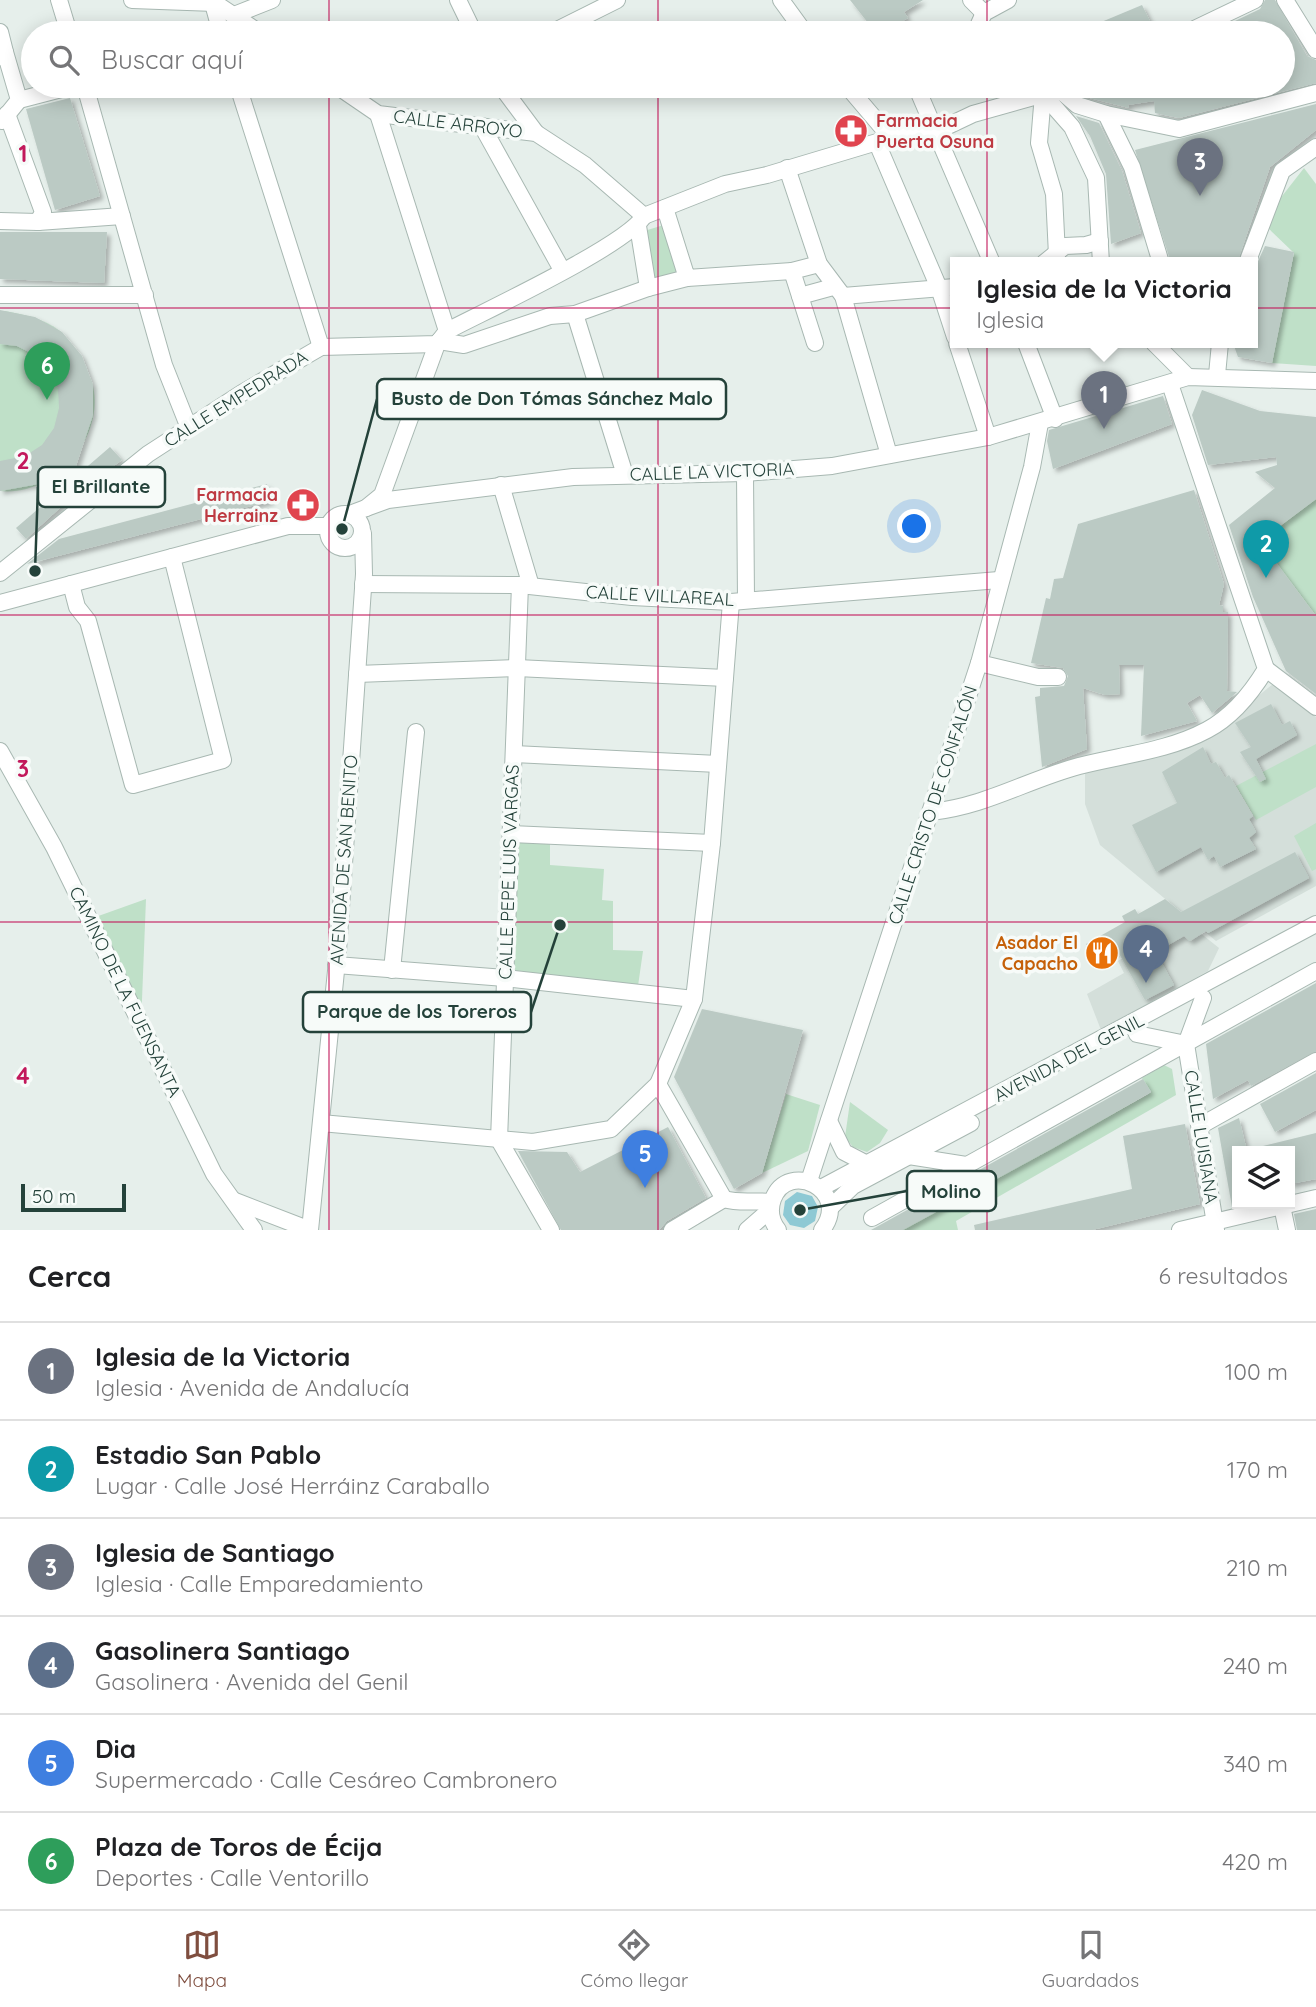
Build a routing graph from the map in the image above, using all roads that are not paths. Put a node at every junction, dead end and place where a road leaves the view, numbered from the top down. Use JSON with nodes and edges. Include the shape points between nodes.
{"nodes":[{"id":1,"x":58,"y":0,"type":"edge"},
{"id":2,"x":132,"y":0,"type":"edge"},
{"id":3,"x":272,"y":0,"type":"edge"},
{"id":4,"x":458,"y":0,"type":"edge"},
{"id":5,"x":617,"y":0,"type":"edge"},
{"id":6,"x":781,"y":0,"type":"edge"},
{"id":7,"x":971,"y":0,"type":"edge"},
{"id":8,"x":1008,"y":0,"type":"edge"},
{"id":9,"x":1255,"y":0,"type":"edge"},
{"id":10,"x":1285,"y":0,"type":"edge"},
{"id":11,"x":211,"y":1,"type":"edge"},
{"id":12,"x":984,"y":13,"type":"junction"},
{"id":13,"x":234,"y":15,"type":"junction"},
{"id":14,"x":65,"y":21,"type":"edge"},
{"id":15,"x":217,"y":21,"type":"edge"},
{"id":16,"x":243,"y":21,"type":"edge"},
{"id":17,"x":468,"y":21,"type":"edge"},
{"id":18,"x":575,"y":21,"type":"edge"},
{"id":19,"x":796,"y":21,"type":"edge"},
{"id":20,"x":980,"y":21,"type":"edge"},
{"id":21,"x":1211,"y":21,"type":"edge"},
{"id":22,"x":0,"y":32,"type":"edge"},
{"id":23,"x":1316,"y":50,"type":"edge"},
{"id":24,"x":2,"y":55,"type":"edge"},
{"id":25,"x":1316,"y":93,"type":"edge"},
{"id":26,"x":27,"y":98,"type":"edge"},
{"id":27,"x":88,"y":98,"type":"edge"},
{"id":28,"x":243,"y":98,"type":"edge"},
{"id":29,"x":355,"y":98,"type":"edge"},
{"id":30,"x":510,"y":98,"type":"edge"},
{"id":31,"x":855,"y":98,"type":"edge"},
{"id":32,"x":921,"y":98,"type":"edge"},
{"id":33,"x":1029,"y":98,"type":"edge"},
{"id":34,"x":1043,"y":98,"type":"edge"},
{"id":35,"x":1047,"y":98,"type":"edge"},
{"id":36,"x":1074,"y":98,"type":"edge"},
{"id":37,"x":19,"y":100,"type":"junction"},
{"id":38,"x":378,"y":114,"type":"junction"},
{"id":39,"x":1106,"y":114,"type":"junction"},
{"id":40,"x":4,"y":119,"type":"edge"},
{"id":41,"x":482,"y":126,"type":"junction"},
{"id":42,"x":935,"y":132,"type":"junction"},
{"id":43,"x":536,"y":133,"type":"junction"},
{"id":44,"x":884,"y":141,"type":"junction"},
{"id":45,"x":1316,"y":147,"type":"edge"},
{"id":46,"x":787,"y":169,"type":"junction"},
{"id":47,"x":665,"y":208,"type":"junction"},
{"id":48,"x":122,"y":216,"type":"junction"},
{"id":49,"x":0,"y":221,"type":"edge"},
{"id":50,"x":641,"y":221,"type":"junction"},
{"id":51,"x":38,"y":222,"type":"junction"},
{"id":52,"x":1100,"y":241,"type":"junction"},
{"id":53,"x":989,"y":257,"type":"edge"},
{"id":54,"x":1051,"y":257,"type":"edge"},
{"id":55,"x":1053,"y":257,"type":"edge"},
{"id":56,"x":1101,"y":257,"type":"edge"},
{"id":57,"x":1159,"y":257,"type":"edge"},
{"id":58,"x":1249,"y":257,"type":"edge"},
{"id":59,"x":819,"y":264,"type":"junction"},
{"id":60,"x":562,"y":270,"type":"junction"},
{"id":61,"x":792,"y":271,"type":"junction"},
{"id":62,"x":687,"y":278,"type":"junction"},
{"id":63,"x":648,"y":288,"type":"junction"},
{"id":64,"x":947,"y":288,"type":"edge"},
{"id":65,"x":838,"y":292,"type":"junction"},
{"id":66,"x":0,"y":295,"type":"edge"},
{"id":67,"x":145,"y":295,"type":"junction"},
{"id":68,"x":800,"y":296,"type":"junction"},
{"id":69,"x":950,"y":306,"type":"edge"},
{"id":70,"x":575,"y":314,"type":"junction"},
{"id":71,"x":441,"y":338,"type":"junction"},
{"id":72,"x":815,"y":343,"type":"dead end"},
{"id":73,"x":321,"y":347,"type":"junction"},
{"id":74,"x":959,"y":348,"type":"edge"},
{"id":75,"x":1027,"y":348,"type":"edge"},
{"id":76,"x":1159,"y":348,"type":"edge"},
{"id":77,"x":1220,"y":348,"type":"edge"},
{"id":78,"x":1217,"y":375,"type":"junction"},
{"id":79,"x":1188,"y":377,"type":"junction"},
{"id":80,"x":1316,"y":381,"type":"edge"},
{"id":81,"x":1170,"y":384,"type":"junction"},
{"id":82,"x":1047,"y":421,"type":"junction"},
{"id":83,"x":189,"y":428,"type":"junction"},
{"id":84,"x":988,"y":437,"type":"junction"},
{"id":85,"x":889,"y":455,"type":"junction"},
{"id":86,"x":745,"y":473,"type":"junction"},
{"id":87,"x":625,"y":475,"type":"junction"},
{"id":88,"x":501,"y":485,"type":"junction"},
{"id":89,"x":358,"y":511,"type":"junction"},
{"id":90,"x":328,"y":526,"type":"junction"},
{"id":91,"x":363,"y":533,"type":"junction"},
{"id":92,"x":347,"y":548,"type":"junction"},
{"id":93,"x":172,"y":557,"type":"junction"},
{"id":94,"x":0,"y":573,"type":"edge"},
{"id":95,"x":363,"y":579,"type":"junction"},
{"id":96,"x":999,"y":580,"type":"junction"},
{"id":97,"x":71,"y":584,"type":"junction"},
{"id":98,"x":525,"y":585,"type":"junction"},
{"id":99,"x":738,"y":601,"type":"junction"},
{"id":100,"x":0,"y":603,"type":"edge"},
{"id":101,"x":979,"y":663,"type":"junction"},
{"id":102,"x":517,"y":668,"type":"junction"},
{"id":103,"x":1266,"y":669,"type":"junction"},
{"id":104,"x":357,"y":674,"type":"junction"},
{"id":105,"x":1058,"y":677,"type":"dead end"},
{"id":106,"x":725,"y":678,"type":"junction"},
{"id":107,"x":1316,"y":707,"type":"edge"},
{"id":108,"x":416,"y":732,"type":"dead end"},
{"id":109,"x":0,"y":751,"type":"edge"},
{"id":110,"x":513,"y":754,"type":"junction"},
{"id":111,"x":718,"y":764,"type":"junction"},
{"id":112,"x":931,"y":812,"type":"junction"},
{"id":113,"x":511,"y":834,"type":"junction"},
{"id":114,"x":712,"y":843,"type":"junction"},
{"id":115,"x":1316,"y":925,"type":"edge"},
{"id":116,"x":1316,"y":936,"type":"edge"},
{"id":117,"x":336,"y":965,"type":"junction"},
{"id":118,"x":392,"y":970,"type":"junction"},
{"id":119,"x":1316,"y":971,"type":"edge"},
{"id":120,"x":505,"y":978,"type":"junction"},
{"id":121,"x":1203,"y":998,"type":"junction"},
{"id":122,"x":694,"y":999,"type":"junction"},
{"id":123,"x":1137,"y":1034,"type":"junction"},
{"id":124,"x":1186,"y":1044,"type":"junction"},
{"id":125,"x":1316,"y":1061,"type":"edge"},
{"id":126,"x":657,"y":1084,"type":"junction"},
{"id":127,"x":830,"y":1121,"type":"junction"},
{"id":128,"x":321,"y":1123,"type":"junction"},
{"id":129,"x":1200,"y":1126,"type":"junction"},
{"id":130,"x":499,"y":1140,"type":"junction"},
{"id":131,"x":909,"y":1156,"type":"junction"},
{"id":132,"x":869,"y":1165,"type":"junction"},
{"id":133,"x":966,"y":1165,"type":"junction"},
{"id":134,"x":815,"y":1185,"type":"junction"},
{"id":135,"x":1316,"y":1198,"type":"edge"},
{"id":136,"x":724,"y":1199,"type":"junction"},
{"id":137,"x":235,"y":1201,"type":"junction"},
{"id":138,"x":1295,"y":1203,"type":"edge"},
{"id":139,"x":771,"y":1206,"type":"junction"},
{"id":140,"x":830,"y":1208,"type":"junction"},
{"id":141,"x":1272,"y":1209,"type":"edge"},
{"id":142,"x":1283,"y":1209,"type":"edge"},
{"id":143,"x":872,"y":1218,"type":"dead end"},
{"id":144,"x":1216,"y":1226,"type":"edge"},
{"id":145,"x":254,"y":1230,"type":"edge"},
{"id":146,"x":310,"y":1230,"type":"edge"},
{"id":147,"x":551,"y":1230,"type":"edge"},
{"id":148,"x":672,"y":1230,"type":"edge"},
{"id":149,"x":747,"y":1230,"type":"edge"},
{"id":150,"x":778,"y":1230,"type":"edge"},
{"id":151,"x":822,"y":1230,"type":"edge"},
{"id":152,"x":1180,"y":1230,"type":"edge"},
{"id":153,"x":1287,"y":1230,"type":"edge"}],
"edges":[{"from":1,"to":14,"type":"street"},
{"from":2,"to":11,"type":"street"},
{"from":3,"to":13,"type":"street"},
{"from":4,"to":17,"type":"street"},
{"from":5,"to":18,"type":"street"},
{"from":6,"to":19,"type":"street"},
{"from":7,"to":12,"type":"street"},
{"from":8,"to":12,"type":"street"},
{"from":9,"to":21,"type":"street"},
{"from":10,"to":23,"type":"street"},
{"from":11,"to":13,"type":"street"},
{"from":11,"to":15,"type":"street"},
{"from":12,"to":20,"type":"street"},
{"from":13,"to":16,"type":"street"},
{"from":22,"to":24,"type":"street"},
{"from":24,"to":37,"type":"street"},
{"from":25,"to":39,"type":"street","via":[[1179,129]]},
{"from":26,"to":37,"type":"street"},
{"from":27,"to":48,"type":"street"},
{"from":28,"to":73,"type":"street"},
{"from":29,"to":38,"type":"street","name":"CALLE ARROYO"},
{"from":30,"to":43,"type":"street"},
{"from":31,"to":44,"type":"street"},
{"from":32,"to":42,"type":"street"},
{"from":33,"to":42,"type":"street","via":[[973,114]]},
{"from":34,"to":54,"type":"street","via":[[1039,143],[1054,194]]},
{"from":35,"to":52,"type":"street","via":[[1072,127],[1096,178]]},
{"from":36,"to":39,"type":"street","via":[[1077,105]]},
{"from":37,"to":40,"type":"street"},
{"from":38,"to":41,"type":"street","name":"CALLE ARROYO"},
{"from":38,"to":71,"type":"street"},
{"from":39,"to":57,"type":"street","via":[[1132,167]]},
{"from":40,"to":51,"type":"street","via":[[43,212]]},
{"from":41,"to":43,"type":"street","name":"CALLE ARROYO"},
{"from":41,"to":60,"type":"street"},
{"from":42,"to":44,"type":"street","name":"CALLE EMPEDRADA","via":[[907,132]]},
{"from":42,"to":53,"type":"street"},
{"from":43,"to":50,"type":"street","name":"CALLE ARROYO","via":[[585,164]]},
{"from":44,"to":46,"type":"street","name":"CALLE EMPEDRADA"},
{"from":44,"to":64,"type":"street"},
{"from":45,"to":58,"type":"street","via":[[1282,171]]},
{"from":46,"to":47,"type":"street","name":"CALLE EMPEDRADA","via":[[725,184]]},
{"from":46,"to":59,"type":"street"},
{"from":47,"to":50,"type":"street","name":"CALLE EMPEDRADA"},
{"from":47,"to":62,"type":"street"},
{"from":48,"to":51,"type":"street"},
{"from":48,"to":67,"type":"street"},
{"from":49,"to":51,"type":"street"},
{"from":50,"to":60,"type":"street","name":"CALLE EMPEDRADA"},
{"from":50,"to":63,"type":"street"},
{"from":52,"to":55,"type":"street","via":[[1065,246]]},
{"from":52,"to":56,"type":"street"},
{"from":59,"to":61,"type":"street"},
{"from":59,"to":65,"type":"street"},
{"from":60,"to":71,"type":"street","name":"CALLE EMPEDRADA"},
{"from":61,"to":62,"type":"street"},
{"from":61,"to":68,"type":"street"},
{"from":62,"to":63,"type":"street"},
{"from":63,"to":70,"type":"street"},
{"from":64,"to":65,"type":"street"},
{"from":64,"to":69,"type":"street"},
{"from":65,"to":68,"type":"street"},
{"from":65,"to":85,"type":"street"},
{"from":66,"to":67,"type":"street"},
{"from":67,"to":83,"type":"street","via":[[164,365]]},
{"from":68,"to":72,"type":"street"},
{"from":70,"to":71,"type":"street","via":[[550,316],[464,345]]},
{"from":70,"to":87,"type":"street"},
{"from":71,"to":73,"type":"street","name":"CALLE EMPEDRADA"},
{"from":71,"to":89,"type":"street","via":[[382,495]]},
{"from":73,"to":83,"type":"street","name":"CALLE EMPEDRADA"},
{"from":74,"to":84,"type":"street"},
{"from":75,"to":82,"type":"street"},
{"from":76,"to":79,"type":"street"},
{"from":77,"to":78,"type":"street"},
{"from":78,"to":79,"type":"street","name":"CALLE LA VICTORIA"},
{"from":78,"to":80,"type":"street","name":"CALLE LA VICTORIA"},
{"from":79,"to":81,"type":"street","name":"CALLE LA VICTORIA"},
{"from":81,"to":82,"type":"street","name":"CALLE LA VICTORIA"},
{"from":81,"to":103,"type":"street"},
{"from":82,"to":84,"type":"street","name":"CALLE LA VICTORIA"},
{"from":82,"to":96,"type":"street","name":"CALLE CRISTO DE CONFALÓN"},
{"from":83,"to":94,"type":"street","name":"CALLE EMPEDRADA","via":[[149,454]]},
{"from":84,"to":85,"type":"street","name":"CALLE LA VICTORIA"},
{"from":85,"to":86,"type":"street","name":"CALLE LA VICTORIA","via":[[832,466]]},
{"from":86,"to":87,"type":"street","name":"CALLE LA VICTORIA"},
{"from":86,"to":99,"type":"street"},
{"from":87,"to":88,"type":"street","name":"CALLE LA VICTORIA"},
{"from":88,"to":89,"type":"street","name":"CALLE LA VICTORIA","via":[[388,500]]},
{"from":88,"to":98,"type":"street","name":"CALLE PEPE LUIS VARGAS"},
{"from":89,"to":90,"type":"street","via":[[339,514]]},
{"from":89,"to":91,"type":"street"},
{"from":90,"to":92,"type":"street","via":[[332,542]]},
{"from":90,"to":93,"type":"street","via":[[288,526]]},
{"from":91,"to":92,"type":"street","via":[[358,543]]},
{"from":91,"to":95,"type":"street","name":"AVENIDA DE SAN BENITO"},
{"from":92,"to":95,"type":"street"},
{"from":93,"to":97,"type":"street"},
{"from":93,"to":97,"type":"street","via":[[223,760],[133,785],[88,621],[77,607]]},
{"from":95,"to":98,"type":"street","name":"CALLE VILLAREAL"},
{"from":95,"to":104,"type":"street","name":"AVENIDA DE SAN BENITO"},
{"from":96,"to":99,"type":"street","name":"CALLE VILLAREAL"},
{"from":96,"to":101,"type":"street","name":"CALLE CRISTO DE CONFALÓN"},
{"from":97,"to":100,"type":"street"},
{"from":98,"to":99,"type":"street","name":"CALLE VILLAREAL","via":[[632,597]]},
{"from":98,"to":102,"type":"street","name":"CALLE PEPE LUIS VARGAS"},
{"from":99,"to":106,"type":"street"},
{"from":101,"to":105,"type":"street"},
{"from":101,"to":112,"type":"street","name":"CALLE CRISTO DE CONFALÓN"},
{"from":102,"to":104,"type":"street"},
{"from":102,"to":106,"type":"street"},
{"from":102,"to":110,"type":"street","name":"CALLE PEPE LUIS VARGAS"},
{"from":103,"to":107,"type":"street"},
{"from":103,"to":112,"type":"street","via":[[1252,692],[1209,730],[1076,766],[963,809]]},
{"from":104,"to":117,"type":"street","name":"AVENIDA DE SAN BENITO"},
{"from":106,"to":111,"type":"street"},
{"from":108,"to":118,"type":"street"},
{"from":109,"to":137,"type":"street","name":"CAMINO DE LA FUENSANTA","via":[[54,847],[214,1174]]},
{"from":110,"to":111,"type":"street"},
{"from":110,"to":113,"type":"street","name":"CALLE PEPE LUIS VARGAS"},
{"from":111,"to":114,"type":"street"},
{"from":112,"to":127,"type":"street","name":"CALLE CRISTO DE CONFALÓN"},
{"from":113,"to":114,"type":"street"},
{"from":113,"to":120,"type":"street","name":"CALLE PEPE LUIS VARGAS"},
{"from":114,"to":122,"type":"street"},
{"from":115,"to":132,"type":"street","name":"AVENIDA DEL GENIL"},
{"from":116,"to":121,"type":"street","name":"AVENIDA DEL GENIL"},
{"from":117,"to":118,"type":"street"},
{"from":117,"to":128,"type":"street","name":"AVENIDA DE SAN BENITO"},
{"from":118,"to":120,"type":"street"},
{"from":119,"to":124,"type":"street"},
{"from":120,"to":122,"type":"street"},
{"from":120,"to":130,"type":"street","name":"CALLE PEPE LUIS VARGAS"},
{"from":121,"to":123,"type":"street","name":"AVENIDA DEL GENIL"},
{"from":121,"to":124,"type":"street","name":"CALLE LUISIANA"},
{"from":122,"to":126,"type":"street"},
{"from":123,"to":124,"type":"street"},
{"from":123,"to":131,"type":"street","name":"AVENIDA DEL GENIL"},
{"from":124,"to":129,"type":"street","name":"CALLE LUISIANA"},
{"from":124,"to":133,"type":"street"},
{"from":125,"to":129,"type":"street"},
{"from":126,"to":130,"type":"street","via":[[611,1129],[533,1142]]},
{"from":126,"to":136,"type":"street"},
{"from":127,"to":132,"type":"street","via":[[844,1152]]},
{"from":127,"to":134,"type":"street","name":"CALLE CRISTO DE CONFALÓN"},
{"from":128,"to":130,"type":"street"},
{"from":128,"to":146,"type":"street","name":"AVENIDA DE SAN BENITO"},
{"from":129,"to":144,"type":"street","name":"CALLE LUISIANA"},
{"from":130,"to":147,"type":"street"},
{"from":131,"to":133,"type":"street"},
{"from":131,"to":140,"type":"street","name":"AVENIDA DEL GENIL","via":[[853,1186]]},
{"from":132,"to":134,"type":"street","name":"AVENIDA DEL GENIL"},
{"from":133,"to":143,"type":"street"},
{"from":134,"to":139,"type":"street","name":"AVENIDA DEL GENIL","via":[[790,1182]]},
{"from":134,"to":140,"type":"street"},
{"from":135,"to":138,"type":"street"},
{"from":136,"to":139,"type":"street","via":[[739,1203],[758,1200]]},
{"from":136,"to":148,"type":"street"},
{"from":137,"to":145,"type":"street","name":"CAMINO DE LA FUENSANTA"},
{"from":137,"to":146,"type":"street"},
{"from":139,"to":149,"type":"street","name":"AVENIDA DEL GENIL"},
{"from":139,"to":150,"type":"street"},
{"from":140,"to":151,"type":"street"},
{"from":141,"to":144,"type":"street"},
{"from":142,"to":153,"type":"street"},
{"from":144,"to":152,"type":"street"}]}
